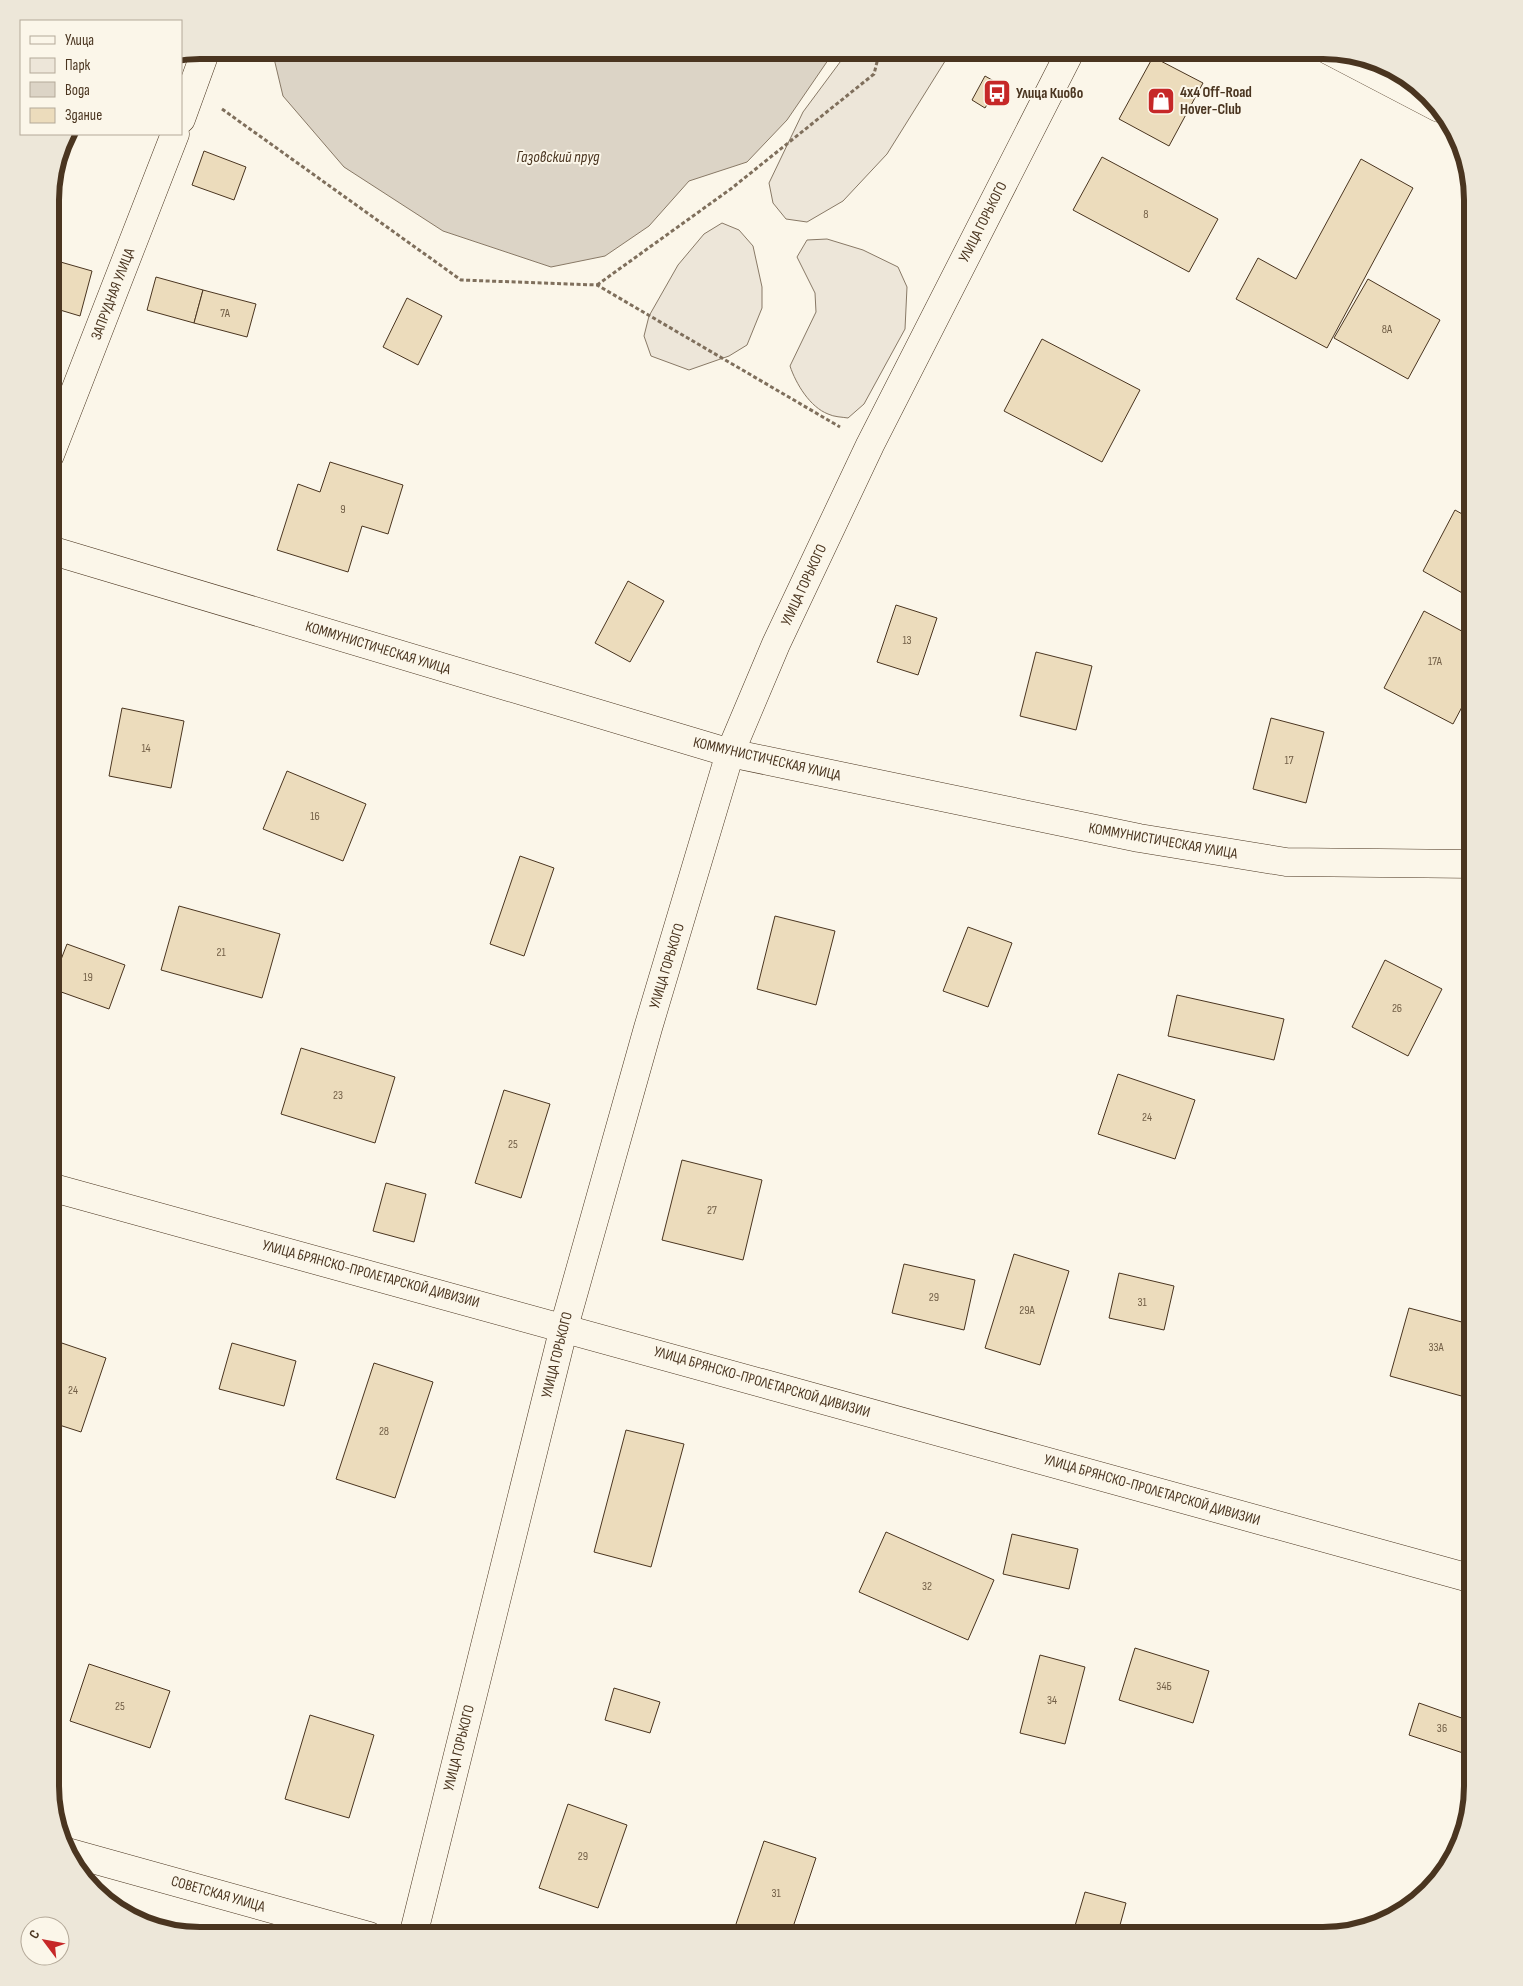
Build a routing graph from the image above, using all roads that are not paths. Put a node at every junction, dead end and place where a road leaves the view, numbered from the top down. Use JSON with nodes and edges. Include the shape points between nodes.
{"nodes":[{"id":1,"x":203,"y":59,"type":"edge"},
{"id":2,"x":1066,"y":59,"type":"edge"},
{"id":3,"x":1349,"y":61,"type":"edge"},
{"id":4,"x":1420,"y":98,"type":"edge"},
{"id":5,"x":182,"y":116,"type":"edge"},
{"id":6,"x":176,"y":135,"type":"edge"},
{"id":7,"x":59,"y":432,"type":"edge"},
{"id":8,"x":59,"y":553,"type":"edge"},
{"id":9,"x":730,"y":753,"type":"junction"},
{"id":10,"x":1464,"y":864,"type":"edge"},
{"id":11,"x":59,"y":1189,"type":"edge"},
{"id":12,"x":564,"y":1326,"type":"junction"},
{"id":13,"x":1464,"y":1576,"type":"edge"},
{"id":14,"x":77,"y":1855,"type":"edge"},
{"id":15,"x":337,"y":1927,"type":"edge"},
{"id":16,"x":415,"y":1927,"type":"edge"}],
"edges":[{"from":1,"to":5,"type":"street"},
{"from":2,"to":9,"type":"street","name":"УЛИЦА ГОРЬКОГО","via":[[870,445],[776,644]]},
{"from":3,"to":4,"type":"street"},
{"from":6,"to":7,"type":"street","name":"ЗАПРУДНАЯ УЛИЦА"},
{"from":8,"to":9,"type":"street","name":"КОММУНИСТИЧЕСКАЯ УЛИЦА"},
{"from":9,"to":10,"type":"street","name":"КОММУНИСТИЧЕСКАЯ УЛИЦА","via":[[1139,838],[1286,862]]},
{"from":9,"to":12,"type":"street","name":"УЛИЦА ГОРЬКОГО"},
{"from":11,"to":12,"type":"street","name":"УЛИЦА БРЯНСКО-ПРОЛЕТАРСКОЙ ДИВИЗИИ"},
{"from":12,"to":13,"type":"street","name":"УЛИЦА БРЯНСКО-ПРОЛЕТАРСКОЙ ДИВИЗИИ"},
{"from":12,"to":16,"type":"street","name":"УЛИЦА ГОРЬКОГО"},
{"from":14,"to":15,"type":"street","name":"СОВЕТСКАЯ УЛИЦА"}]}
